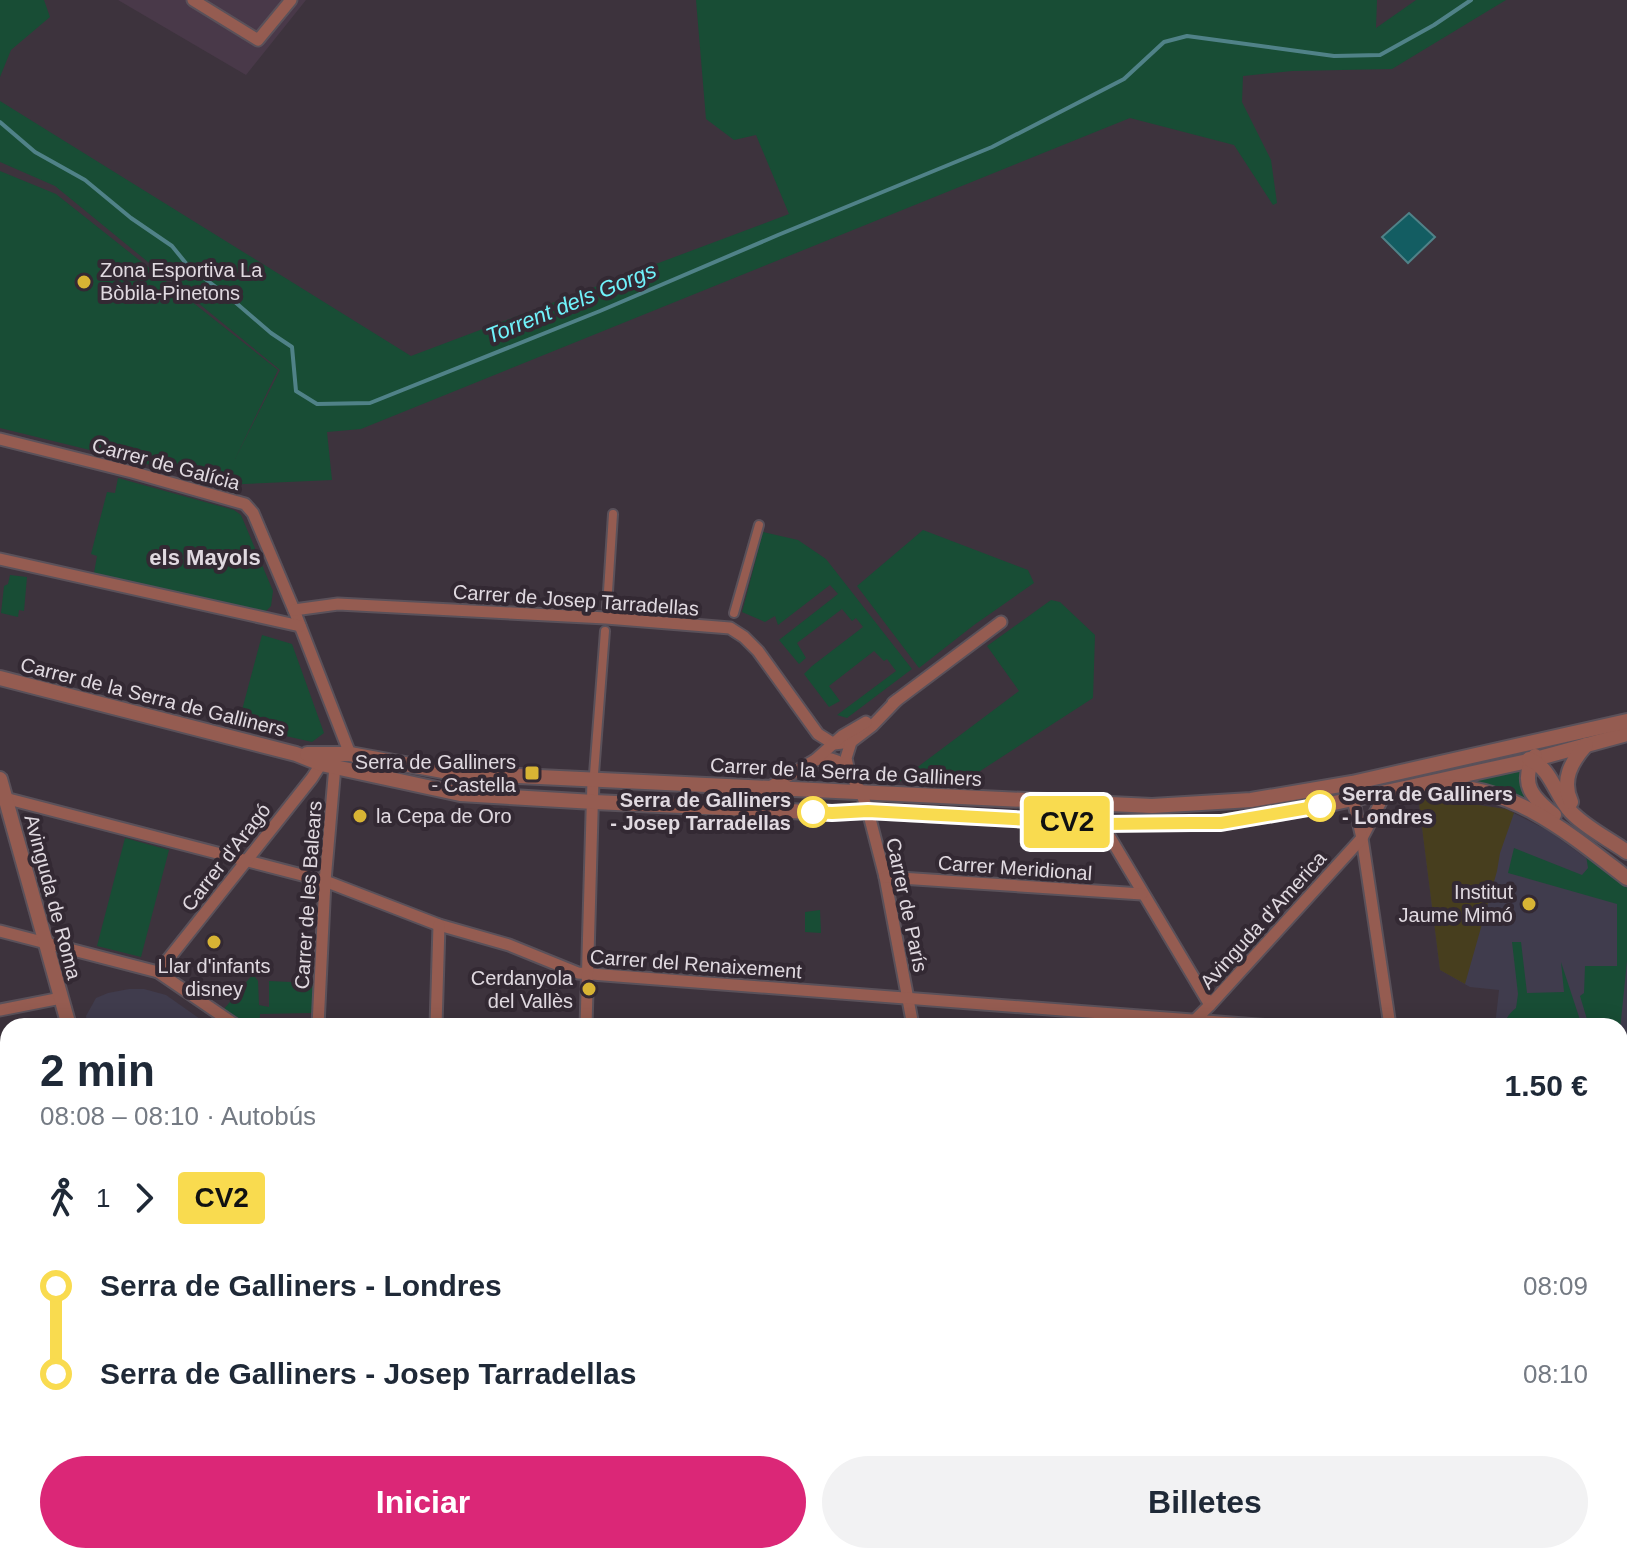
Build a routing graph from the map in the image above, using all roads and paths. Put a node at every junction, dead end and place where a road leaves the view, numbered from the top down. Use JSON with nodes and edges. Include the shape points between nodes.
{"nodes":[{"id":1,"x":193,"y":0,"type":"edge"},
{"id":2,"x":291,"y":0,"type":"edge"},
{"id":3,"x":0,"y":439,"type":"edge"},
{"id":4,"x":613,"y":514,"type":"dead end"},
{"id":5,"x":759,"y":525,"type":"dead end"},
{"id":6,"x":0,"y":559,"type":"edge"},
{"id":7,"x":607,"y":607,"type":"dead end"},
{"id":8,"x":294,"y":610,"type":"junction"},
{"id":9,"x":734,"y":613,"type":"dead end"},
{"id":10,"x":1001,"y":622,"type":"dead end"},
{"id":11,"x":300,"y":626,"type":"junction"},
{"id":12,"x":605,"y":631,"type":"dead end"},
{"id":13,"x":0,"y":678,"type":"edge"},
{"id":14,"x":897,"y":700,"type":"junction"},
{"id":15,"x":1627,"y":721,"type":"edge"},
{"id":16,"x":1572,"y":732,"type":"junction"},
{"id":17,"x":818,"y":734,"type":"junction"},
{"id":18,"x":1627,"y":734,"type":"edge"},
{"id":19,"x":851,"y":742,"type":"junction"},
{"id":20,"x":834,"y":744,"type":"junction"},
{"id":21,"x":1586,"y":745,"type":"junction"},
{"id":22,"x":296,"y":754,"type":"junction"},
{"id":23,"x":350,"y":754,"type":"junction"},
{"id":24,"x":815,"y":760,"type":"junction"},
{"id":25,"x":1532,"y":760,"type":"junction"},
{"id":26,"x":1442,"y":761,"type":"junction"},
{"id":27,"x":410,"y":764,"type":"junction"},
{"id":28,"x":328,"y":765,"type":"junction"},
{"id":29,"x":849,"y":772,"type":"junction"},
{"id":30,"x":594,"y":777,"type":"junction"},
{"id":31,"x":0,"y":779,"type":"edge"},
{"id":32,"x":407,"y":782,"type":"junction"},
{"id":33,"x":1352,"y":783,"type":"junction"},
{"id":34,"x":1414,"y":786,"type":"junction"},
{"id":35,"x":767,"y":789,"type":"junction"},
{"id":36,"x":861,"y":792,"type":"junction"},
{"id":37,"x":1386,"y":792,"type":"junction"},
{"id":38,"x":3,"y":798,"type":"edge"},
{"id":39,"x":1353,"y":799,"type":"junction"},
{"id":40,"x":594,"y":802,"type":"junction"},
{"id":41,"x":1100,"y":805,"type":"junction"},
{"id":42,"x":868,"y":811,"type":"junction"},
{"id":43,"x":1102,"y":824,"type":"junction"},
{"id":44,"x":1362,"y":838,"type":"junction"},
{"id":45,"x":1627,"y":849,"type":"edge"},
{"id":46,"x":246,"y":859,"type":"junction"},
{"id":47,"x":1627,"y":872,"type":"edge"},
{"id":48,"x":885,"y":877,"type":"junction"},
{"id":49,"x":1627,"y":878,"type":"edge"},
{"id":50,"x":325,"y":881,"type":"junction"},
{"id":51,"x":1142,"y":894,"type":"junction"},
{"id":52,"x":439,"y":925,"type":"junction"},
{"id":53,"x":0,"y":931,"type":"edge"},
{"id":54,"x":44,"y":943,"type":"junction"},
{"id":55,"x":158,"y":972,"type":"junction"},
{"id":56,"x":588,"y":973,"type":"junction"},
{"id":57,"x":61,"y":998,"type":"junction"},
{"id":58,"x":908,"y":999,"type":"junction"},
{"id":59,"x":1210,"y":1005,"type":"junction"},
{"id":60,"x":0,"y":1010,"type":"edge"},
{"id":61,"x":67,"y":1018,"type":"edge"},
{"id":62,"x":225,"y":1018,"type":"edge"},
{"id":63,"x":318,"y":1018,"type":"edge"},
{"id":64,"x":436,"y":1018,"type":"edge"},
{"id":65,"x":586,"y":1018,"type":"edge"},
{"id":66,"x":912,"y":1018,"type":"edge"},
{"id":67,"x":1132,"y":1018,"type":"edge"},
{"id":68,"x":1196,"y":1018,"type":"edge"},
{"id":69,"x":1389,"y":1018,"type":"edge"}],
"edges":[{"from":1,"to":2,"type":"street","via":[[258,40]]},
{"from":3,"to":8,"type":"street","name":"Carrer de Galícia","via":[[245,504]]},
{"from":4,"to":7,"type":"street"},
{"from":5,"to":9,"type":"street"},
{"from":6,"to":11,"type":"street"},
{"from":8,"to":11,"type":"street","name":"Carrer de Galícia"},
{"from":8,"to":17,"type":"street","name":"Carrer de Josep Tarradellas","via":[[338,604],[730,628],[758,651]]},
{"from":10,"to":14,"type":"street"},
{"from":11,"to":23,"type":"street","name":"Carrer de Galícia"},
{"from":12,"to":30,"type":"street"},
{"from":13,"to":22,"type":"street","name":"Carrer de la Serra de Galliners"},
{"from":14,"to":19,"type":"street"},
{"from":14,"to":20,"type":"street"},
{"from":15,"to":16,"type":"street","name":"Carrer de la Serra de Galliners"},
{"from":16,"to":25,"type":"street"},
{"from":16,"to":26,"type":"street","name":"Carrer de la Serra de Galliners"},
{"from":17,"to":20,"type":"street"},
{"from":17,"to":24,"type":"street"},
{"from":18,"to":21,"type":"street","name":"Carrer de la Serra de Galliners"},
{"from":19,"to":20,"type":"street"},
{"from":19,"to":29,"type":"street"},
{"from":20,"to":24,"type":"street"},
{"from":21,"to":25,"type":"street","name":"Carrer de la Serra de Galliners"},
{"from":21,"to":45,"type":"street","via":[[1569,769],[1570,800]]},
{"from":22,"to":23,"type":"street","name":"Carrer de la Serra de Galliners"},
{"from":22,"to":28,"type":"street","name":"Carrer de la Serra de Galliners"},
{"from":23,"to":27,"type":"street","name":"Carrer de la Serra de Galliners"},
{"from":23,"to":28,"type":"street","via":[[349,761]]},
{"from":24,"to":29,"type":"street","via":[[833,759]]},
{"from":24,"to":35,"type":"street"},
{"from":25,"to":26,"type":"street","via":[[1515,756],[1454,765]]},
{"from":25,"to":34,"type":"street","name":"Carrer de la Serra de Galliners"},
{"from":25,"to":45,"type":"street","via":[[1573,814]]},
{"from":25,"to":47,"type":"street","via":[[1529,784],[1534,799]]},
{"from":26,"to":33,"type":"street","name":"Carrer de la Serra de Galliners"},
{"from":27,"to":30,"type":"street","name":"Carrer de la Serra de Galliners","via":[[454,773]]},
{"from":27,"to":32,"type":"street","via":[[403,773]]},
{"from":28,"to":32,"type":"street","name":"Carrer de la Serra de Galliners"},
{"from":28,"to":46,"type":"street","name":"Carrer d'Aragó"},
{"from":28,"to":50,"type":"street","name":"Carrer de les Balears"},
{"from":29,"to":36,"type":"street","name":"Carrer de París"},
{"from":30,"to":35,"type":"street","name":"Carrer de la Serra de Galliners"},
{"from":30,"to":40,"type":"street"},
{"from":31,"to":38,"type":"street","name":"Avinguda de Roma"},
{"from":32,"to":40,"type":"street","name":"Carrer de la Serra de Galliners","via":[[460,794]]},
{"from":33,"to":39,"type":"street"},
{"from":33,"to":41,"type":"street","name":"Carrer de la Serra de Galliners","via":[[1251,800]]},
{"from":34,"to":37,"type":"street","name":"Carrer de la Serra de Galliners"},
{"from":34,"to":49,"type":"street","via":[[1458,786],[1496,794],[1543,816]]},
{"from":35,"to":36,"type":"street","name":"Carrer de la Serra de Galliners"},
{"from":36,"to":41,"type":"street","name":"Carrer de la Serra de Galliners"},
{"from":36,"to":42,"type":"street","name":"Carrer de París"},
{"from":37,"to":39,"type":"street","name":"Carrer de la Serra de Galliners"},
{"from":37,"to":44,"type":"street","name":"Avinguda d'America"},
{"from":38,"to":46,"type":"street","name":"Carrer del Renaixement"},
{"from":38,"to":54,"type":"street","name":"Avinguda de Roma"},
{"from":39,"to":43,"type":"street","name":"Carrer de la Serra de Galliners","via":[[1221,823]]},
{"from":39,"to":44,"type":"street"},
{"from":40,"to":42,"type":"street","name":"Carrer de la Serra de Galliners"},
{"from":40,"to":56,"type":"street"},
{"from":41,"to":43,"type":"street"},
{"from":42,"to":43,"type":"street","name":"Carrer de la Serra de Galliners"},
{"from":42,"to":48,"type":"street","name":"Carrer de París"},
{"from":43,"to":51,"type":"street"},
{"from":44,"to":59,"type":"street","name":"Avinguda d'America"},
{"from":44,"to":69,"type":"street"},
{"from":46,"to":50,"type":"street","name":"Carrer del Renaixement"},
{"from":46,"to":55,"type":"street","name":"Carrer d'Aragó"},
{"from":48,"to":51,"type":"street","name":"Carrer Meridional"},
{"from":48,"to":58,"type":"street","name":"Carrer de París"},
{"from":50,"to":52,"type":"street","name":"Carrer del Renaixement"},
{"from":50,"to":63,"type":"street","name":"Carrer de les Balears"},
{"from":51,"to":59,"type":"street"},
{"from":52,"to":56,"type":"street","name":"Carrer del Renaixement"},
{"from":52,"to":64,"type":"street"},
{"from":53,"to":54,"type":"street"},
{"from":54,"to":55,"type":"street"},
{"from":54,"to":57,"type":"street","name":"Avinguda de Roma"},
{"from":55,"to":62,"type":"street"},
{"from":56,"to":58,"type":"street","name":"Carrer del Renaixement"},
{"from":56,"to":65,"type":"street"},
{"from":57,"to":60,"type":"street"},
{"from":57,"to":61,"type":"street","name":"Avinguda de Roma"},
{"from":58,"to":66,"type":"street","name":"Carrer de París"},
{"from":58,"to":67,"type":"street","name":"Carrer del Renaixement"},
{"from":59,"to":68,"type":"street","name":"Avinguda d'America"}]}
